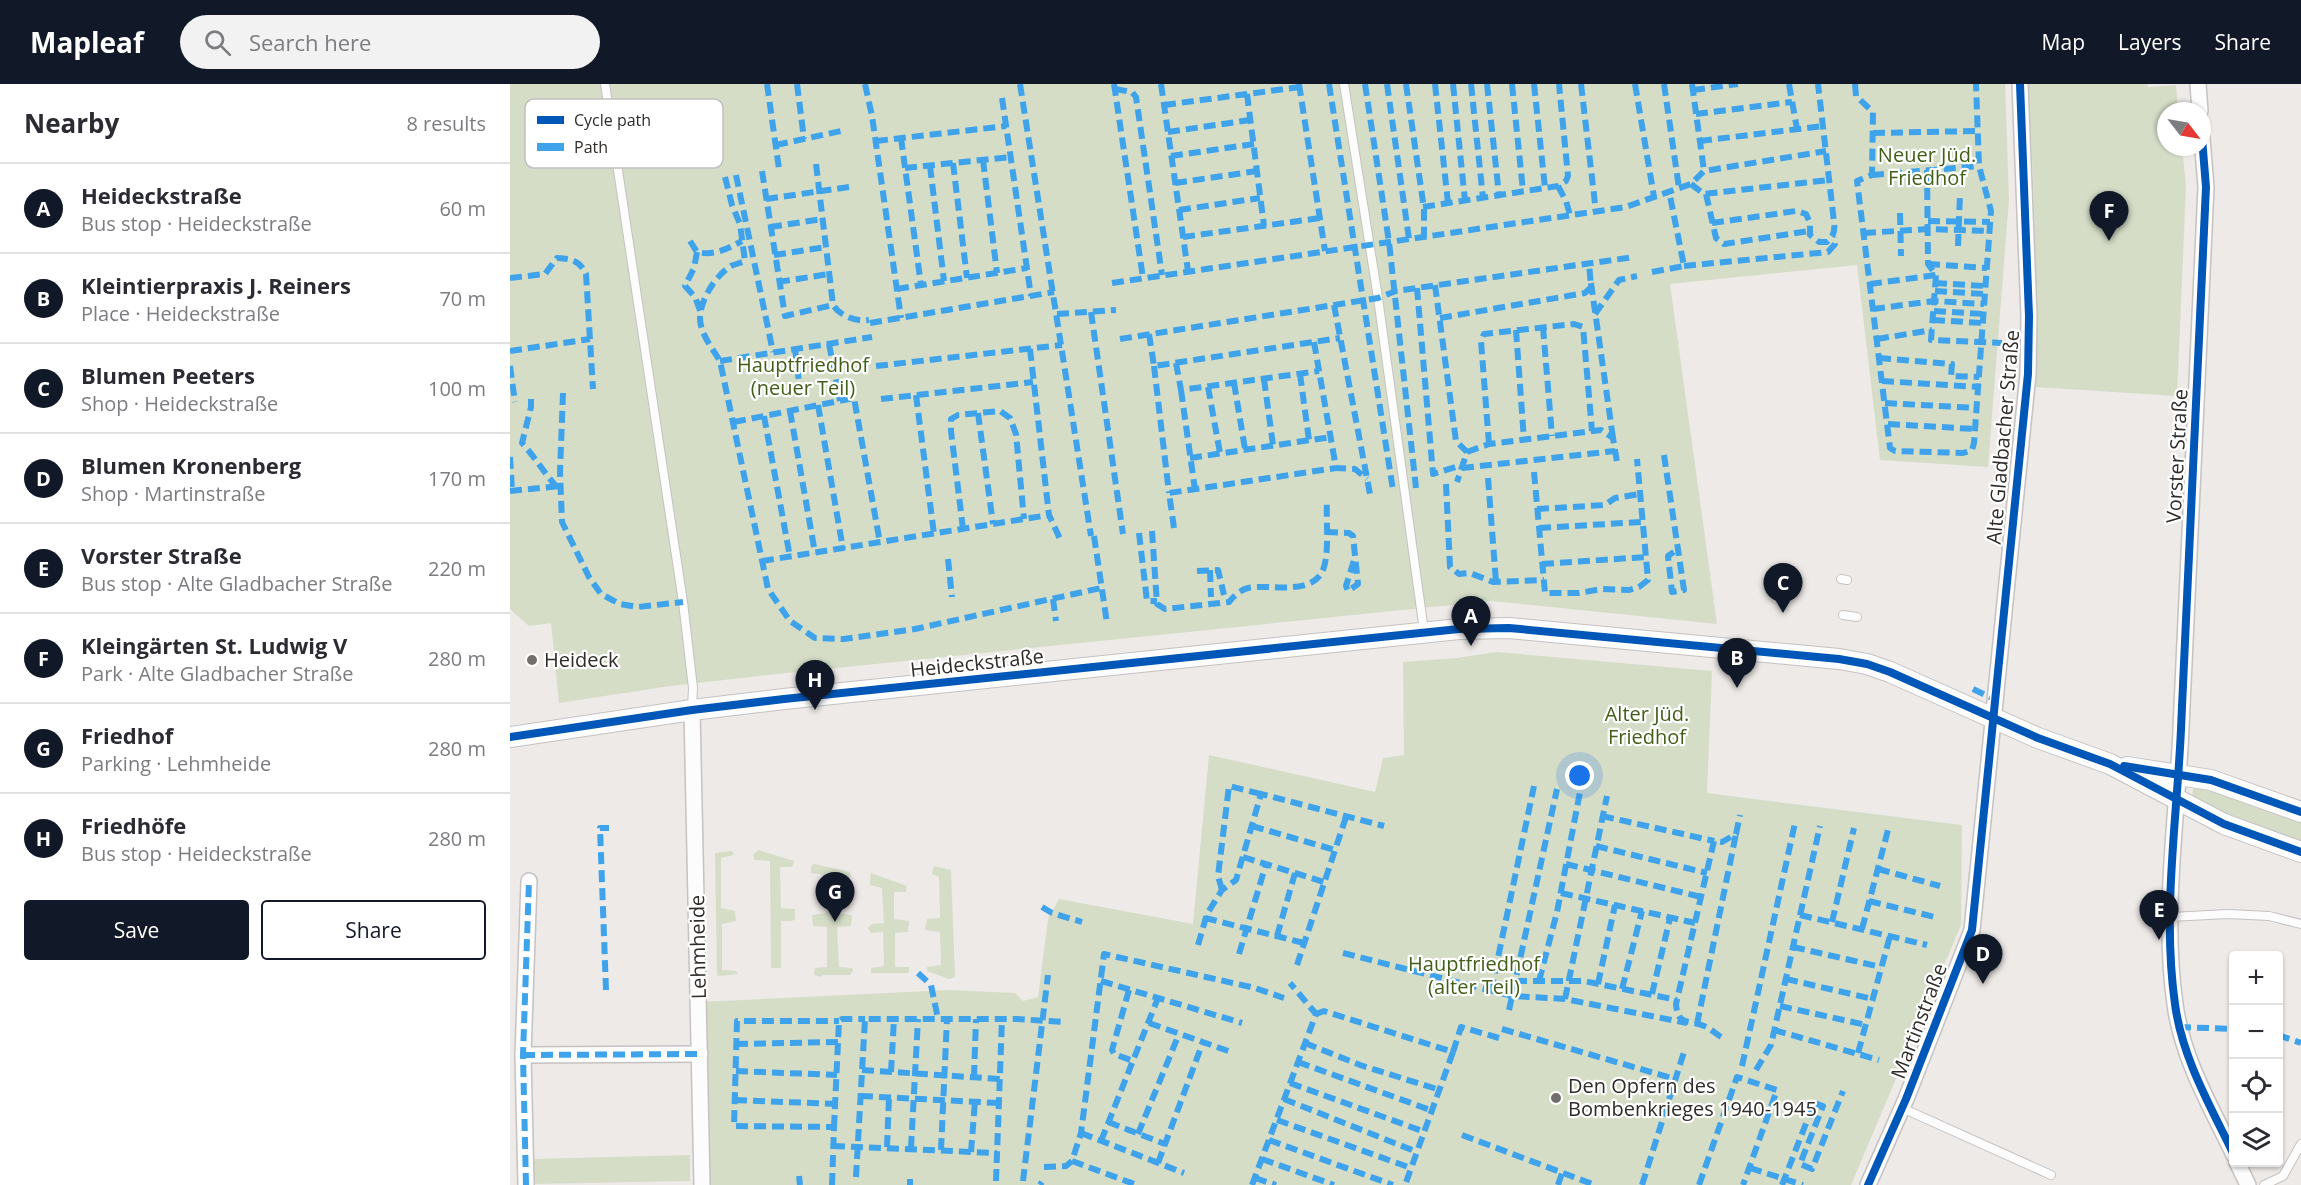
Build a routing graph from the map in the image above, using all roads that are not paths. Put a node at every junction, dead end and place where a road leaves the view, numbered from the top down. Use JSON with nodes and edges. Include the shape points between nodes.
{"nodes":[{"id":1,"x":605,"y":84,"type":"edge"},
{"id":2,"x":1344,"y":84,"type":"edge"},
{"id":3,"x":2020,"y":84,"type":"edge"},
{"id":4,"x":2198,"y":84,"type":"edge"},
{"id":5,"x":607,"y":99,"type":"edge"},
{"id":6,"x":2199,"y":102,"type":"edge"},
{"id":7,"x":2203,"y":156,"type":"edge"},
{"id":8,"x":618,"y":168,"type":"edge"},
{"id":9,"x":1843,"y":615,"type":"dead end"},
{"id":10,"x":1857,"y":617,"type":"dead end"},
{"id":11,"x":1424,"y":632,"type":"junction"},
{"id":12,"x":692,"y":710,"type":"junction"},
{"id":13,"x":1994,"y":719,"type":"junction"},
{"id":14,"x":510,"y":737,"type":"edge"},
{"id":15,"x":2110,"y":764,"type":"junction"},
{"id":16,"x":2179,"y":775,"type":"junction"},
{"id":17,"x":2177,"y":799,"type":"junction"},
{"id":18,"x":2301,"y":812,"type":"edge"},
{"id":19,"x":2301,"y":852,"type":"edge"},
{"id":20,"x":529,"y":880,"type":"dead end"},
{"id":21,"x":2170,"y":918,"type":"junction"},
{"id":22,"x":2301,"y":924,"type":"edge"},
{"id":23,"x":700,"y":1054,"type":"junction"},
{"id":24,"x":523,"y":1055,"type":"junction"},
{"id":25,"x":1902,"y":1108,"type":"junction"},
{"id":26,"x":2301,"y":1144,"type":"edge"},
{"id":27,"x":2229,"y":1145,"type":"edge"},
{"id":28,"x":2239,"y":1167,"type":"edge"},
{"id":29,"x":2051,"y":1175,"type":"dead end"},
{"id":30,"x":526,"y":1185,"type":"edge"},
{"id":31,"x":702,"y":1185,"type":"edge"},
{"id":32,"x":1868,"y":1185,"type":"edge"},
{"id":33,"x":2247,"y":1185,"type":"edge"},
{"id":34,"x":2264,"y":1185,"type":"edge"}],
"edges":[{"from":1,"to":5,"type":"lane"},
{"from":2,"to":11,"type":"lane"},
{"from":3,"to":13,"type":"street","name":"Alte Gladbacher Straße","via":[[2028,374]]},
{"from":4,"to":6,"type":"street"},
{"from":7,"to":16,"type":"street","name":"Vorster Straße","via":[[2206,187]]},
{"from":8,"to":12,"type":"lane","via":[[683,602]]},
{"from":9,"to":10,"type":"lane"},
{"from":11,"to":12,"type":"street","name":"Heideckstraße"},
{"from":11,"to":13,"type":"street","name":"Heideckstraße","via":[[1509,628],[1856,661],[1890,672]]},
{"from":12,"to":14,"type":"street","name":"Heideckstraße"},
{"from":12,"to":23,"type":"street","name":"Lehmheide"},
{"from":13,"to":15,"type":"street","name":"Heideckstraße"},
{"from":13,"to":25,"type":"street","name":"Martinstraße","via":[[1972,930]]},
{"from":15,"to":16,"type":"street"},
{"from":15,"to":17,"type":"street"},
{"from":16,"to":17,"type":"street"},
{"from":16,"to":18,"type":"street","via":[[2223,783]]},
{"from":17,"to":19,"type":"street","via":[[2224,824]]},
{"from":17,"to":21,"type":"street"},
{"from":20,"to":24,"type":"street"},
{"from":21,"to":22,"type":"lane","via":[[2269,916]]},
{"from":21,"to":27,"type":"street","via":[[2174,1003],[2179,1027],[2197,1078]]},
{"from":23,"to":24,"type":"street"},
{"from":23,"to":31,"type":"street","name":"Lehmheide"},
{"from":24,"to":30,"type":"street"},
{"from":25,"to":29,"type":"lane"},
{"from":25,"to":32,"type":"street","name":"Martinstraße"},
{"from":26,"to":34,"type":"lane","via":[[2283,1176]]},
{"from":28,"to":33,"type":"street"}]}
